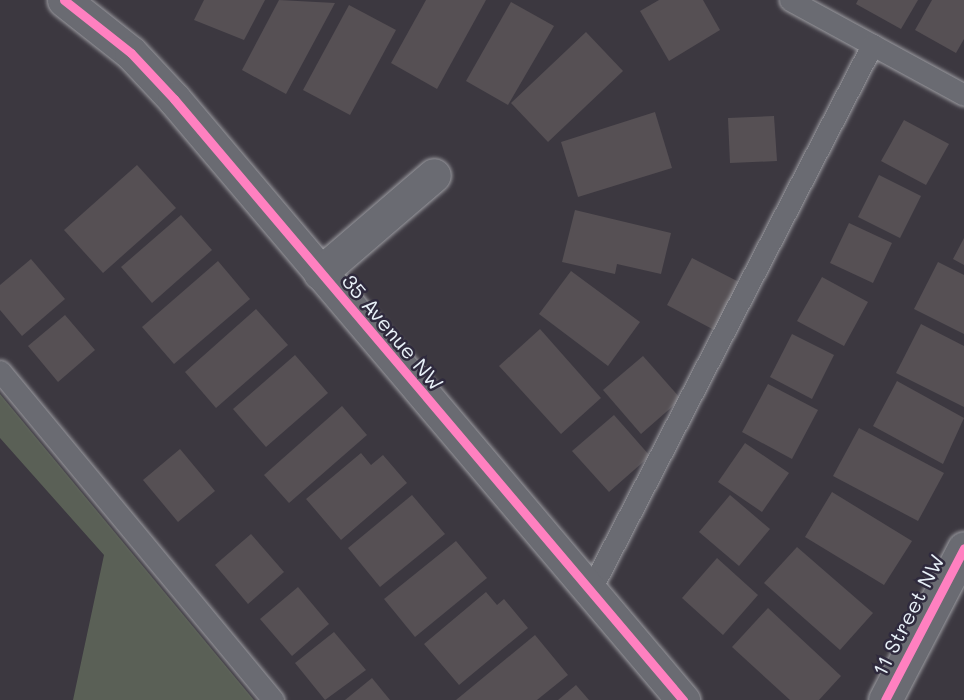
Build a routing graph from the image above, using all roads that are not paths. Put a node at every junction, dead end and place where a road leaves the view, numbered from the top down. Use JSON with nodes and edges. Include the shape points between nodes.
{"nodes":[{"id":1,"x":64,"y":0,"type":"edge"},
{"id":2,"x":790,"y":0,"type":"edge"},
{"id":3,"x":872,"y":45,"type":"junction"},
{"id":4,"x":964,"y":95,"type":"edge"},
{"id":5,"x":434,"y":175,"type":"dead end"},
{"id":6,"x":320,"y":273,"type":"junction"},
{"id":7,"x":0,"y":370,"type":"edge"},
{"id":8,"x":964,"y":548,"type":"edge"},
{"id":9,"x":590,"y":591,"type":"junction"},
{"id":10,"x":273,"y":700,"type":"edge"},
{"id":11,"x":683,"y":700,"type":"edge"},
{"id":12,"x":885,"y":700,"type":"edge"}],
"edges":[{"from":1,"to":6,"type":"street","name":"35 Avenue NW","via":[[131,53]]},
{"from":2,"to":3,"type":"lane"},
{"from":3,"to":4,"type":"lane"},
{"from":3,"to":9,"type":"lane"},
{"from":5,"to":6,"type":"street","name":"35 Avenue NW"},
{"from":6,"to":9,"type":"street","name":"35 Avenue NW"},
{"from":7,"to":10,"type":"lane"},
{"from":8,"to":12,"type":"street","name":"11 Street NW"},
{"from":9,"to":11,"type":"street","name":"35 Avenue NW"}]}
